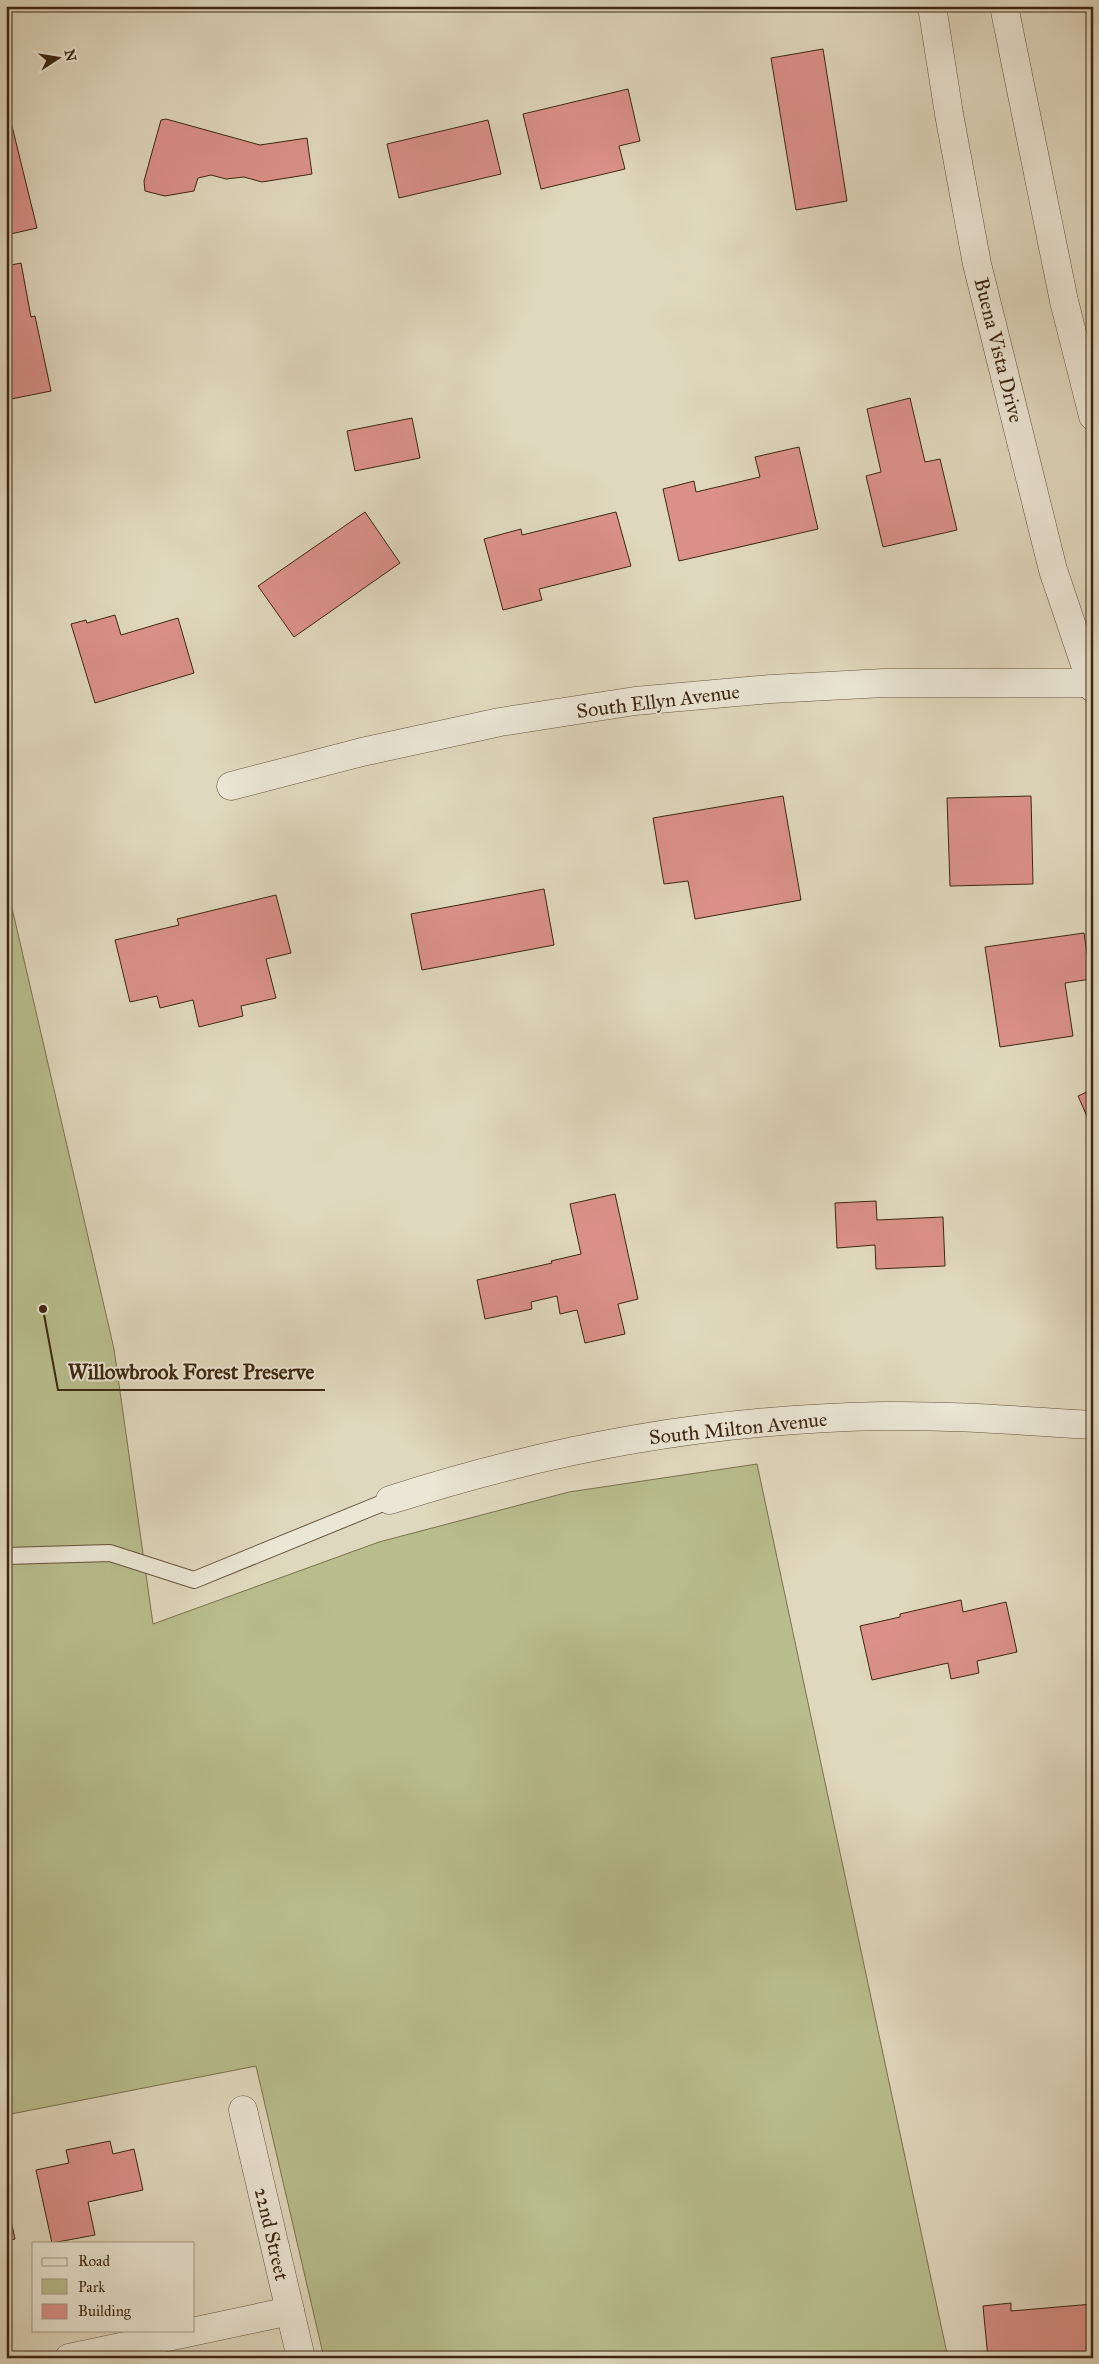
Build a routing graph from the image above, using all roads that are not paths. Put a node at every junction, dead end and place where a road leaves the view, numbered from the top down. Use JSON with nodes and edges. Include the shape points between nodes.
{"nodes":[{"id":1,"x":932,"y":6,"type":"edge"},
{"id":2,"x":1004,"y":6,"type":"edge"},
{"id":3,"x":1093,"y":416,"type":"edge"},
{"id":4,"x":1092,"y":684,"type":"edge"},
{"id":5,"x":231,"y":786,"type":"dead end"},
{"id":6,"x":1093,"y":1425,"type":"edge"},
{"id":7,"x":390,"y":1500,"type":"joint"},
{"id":8,"x":6,"y":1556,"type":"edge"},
{"id":9,"x":243,"y":2110,"type":"dead end"},
{"id":10,"x":290,"y":2311,"type":"junction"},
{"id":11,"x":195,"y":2331,"type":"edge"},
{"id":12,"x":191,"y":2332,"type":"edge"},
{"id":13,"x":69,"y":2358,"type":"edge"},
{"id":14,"x":301,"y":2358,"type":"edge"}],
"edges":[{"from":1,"to":4,"type":"street","name":"Buena Vista Drive","via":[[977,264],[1053,570]]},
{"from":2,"to":3,"type":"street","via":[[1064,301]]},
{"from":4,"to":5,"type":"street","name":"South Ellyn Avenue","via":[[884,683],[635,701],[500,722],[362,752]]},
{"from":6,"to":7,"type":"street","name":"South Milton Avenue","via":[[886,1416],[782,1420],[667,1432],[515,1463]]},
{"from":7,"to":8,"type":"lane","via":[[194,1580],[110,1553]]},
{"from":9,"to":10,"type":"street","name":"22nd Street"},
{"from":10,"to":11,"type":"street"},
{"from":10,"to":14,"type":"street","name":"22nd Street"},
{"from":12,"to":13,"type":"street"}]}
